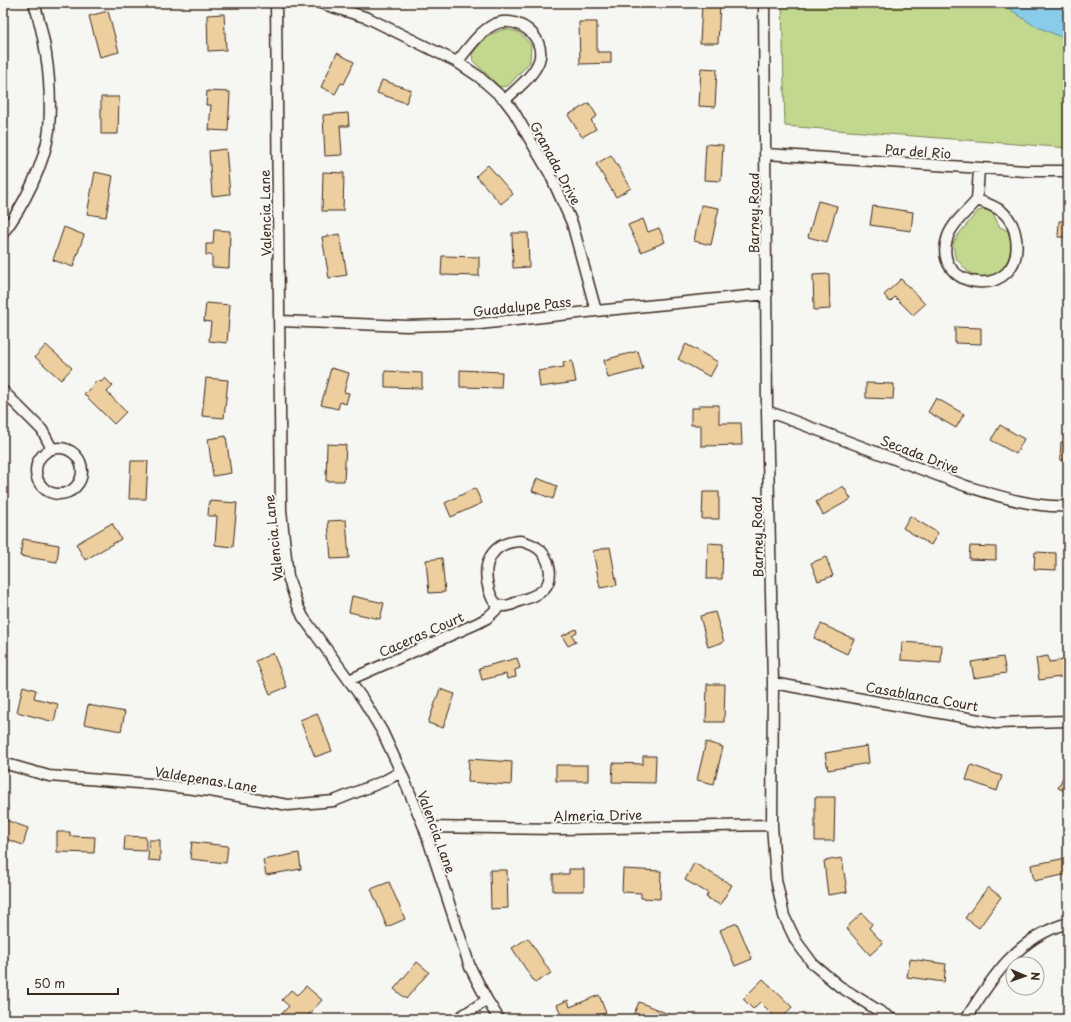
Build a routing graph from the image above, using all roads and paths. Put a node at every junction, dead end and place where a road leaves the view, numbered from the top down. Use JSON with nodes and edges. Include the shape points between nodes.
{"nodes":[{"id":1,"x":34,"y":3,"type":"edge"},
{"id":2,"x":276,"y":3,"type":"edge"},
{"id":3,"x":320,"y":3,"type":"edge"},
{"id":4,"x":764,"y":3,"type":"edge"},
{"id":5,"x":457,"y":62,"type":"junction"},
{"id":6,"x":505,"y":100,"type":"junction"},
{"id":7,"x":766,"y":154,"type":"junction"},
{"id":8,"x":979,"y":168,"type":"junction"},
{"id":9,"x":1068,"y":172,"type":"edge"},
{"id":10,"x":977,"y":200,"type":"junction"},
{"id":11,"x":3,"y":233,"type":"edge"},
{"id":12,"x":767,"y":294,"type":"junction"},
{"id":13,"x":596,"y":311,"type":"junction"},
{"id":14,"x":280,"y":321,"type":"junction"},
{"id":15,"x":3,"y":391,"type":"edge"},
{"id":16,"x":767,"y":411,"type":"junction"},
{"id":17,"x":52,"y":448,"type":"junction"},
{"id":18,"x":1068,"y":506,"type":"edge"},
{"id":19,"x":500,"y":606,"type":"junction"},
{"id":20,"x":349,"y":680,"type":"junction"},
{"id":21,"x":773,"y":683,"type":"junction"},
{"id":22,"x":1068,"y":721,"type":"edge"},
{"id":23,"x":3,"y":764,"type":"edge"},
{"id":24,"x":401,"y":772,"type":"junction"},
{"id":25,"x":772,"y":825,"type":"junction"},
{"id":26,"x":424,"y":827,"type":"junction"},
{"id":27,"x":1068,"y":923,"type":"edge"},
{"id":28,"x":487,"y":1000,"type":"junction"},
{"id":29,"x":457,"y":1019,"type":"edge"},
{"id":30,"x":499,"y":1019,"type":"edge"},
{"id":31,"x":892,"y":1019,"type":"edge"},
{"id":32,"x":966,"y":1019,"type":"edge"}],
"edges":[{"from":1,"to":11,"type":"street","via":[[46,47],[50,87],[48,132],[33,182],[14,219]]},
{"from":2,"to":14,"type":"street","name":"Valencia Lane"},
{"from":3,"to":5,"type":"street","name":"Granada Drive","via":[[368,18]]},
{"from":4,"to":7,"type":"street","name":"Barney Road"},
{"from":5,"to":6,"type":"street","name":"Granada Drive","via":[[478,76]]},
{"from":5,"to":6,"type":"street","via":[[479,35],[493,25],[506,21],[517,23],[530,31],[539,46],[539,60],[532,73]]},
{"from":6,"to":13,"type":"street","name":"Granada Drive","via":[[550,174],[572,223]]},
{"from":7,"to":8,"type":"street","name":"Par del Rio"},
{"from":7,"to":12,"type":"street","name":"Barney Road"},
{"from":8,"to":9,"type":"street","name":"Par del Rio"},
{"from":8,"to":10,"type":"street"},
{"from":10,"to":10,"type":"street","via":[[948,235],[946,258],[948,264],[961,277],[970,281],[997,280],[1007,273],[1014,262],[1017,246],[1015,230],[1001,210]]},
{"from":12,"to":13,"type":"street","name":"Guadalupe Pass"},
{"from":12,"to":16,"type":"street","name":"Barney Road"},
{"from":13,"to":14,"type":"street","name":"Guadalupe Pass","via":[[480,324],[407,326]]},
{"from":14,"to":20,"type":"street","name":"Valencia Lane","via":[[281,510],[288,577],[303,617]]},
{"from":15,"to":17,"type":"street","via":[[42,430]]},
{"from":16,"to":18,"type":"street","name":"Secada Drive","via":[[966,486],[1026,502]]},
{"from":16,"to":21,"type":"street","name":"Barney Road"},
{"from":17,"to":17,"type":"street","via":[[72,452],[81,464],[82,478],[74,490],[60,495],[46,491],[36,479],[36,464],[40,457]]},
{"from":19,"to":19,"type":"street","name":"Caceras Court","via":[[532,597],[545,588],[550,577],[550,569],[545,556],[534,546],[521,541],[506,543],[490,557],[486,578],[493,600]]},
{"from":19,"to":20,"type":"street","name":"Caceras Court","via":[[478,623]]},
{"from":20,"to":24,"type":"street","name":"Valencia Lane","via":[[382,731]]},
{"from":21,"to":22,"type":"street","name":"Casablanca Court","via":[[996,723]]},
{"from":21,"to":25,"type":"street","name":"Barney Road"},
{"from":23,"to":24,"type":"street","name":"Valdepenas Lane","via":[[49,776],[210,791],[288,805],[334,801]]},
{"from":24,"to":26,"type":"street","name":"Valencia Lane"},
{"from":25,"to":26,"type":"street","name":"Almeria Drive","via":[[561,829]]},
{"from":25,"to":31,"type":"street","name":"Barney Road","via":[[776,879],[784,916],[796,940],[813,964],[834,982]]},
{"from":26,"to":28,"type":"street","name":"Valencia Lane","via":[[470,967]]},
{"from":27,"to":32,"type":"street","via":[[1042,933],[1013,954],[987,985]]},
{"from":28,"to":29,"type":"street"},
{"from":28,"to":30,"type":"street","name":"Valencia Lane"}]}
